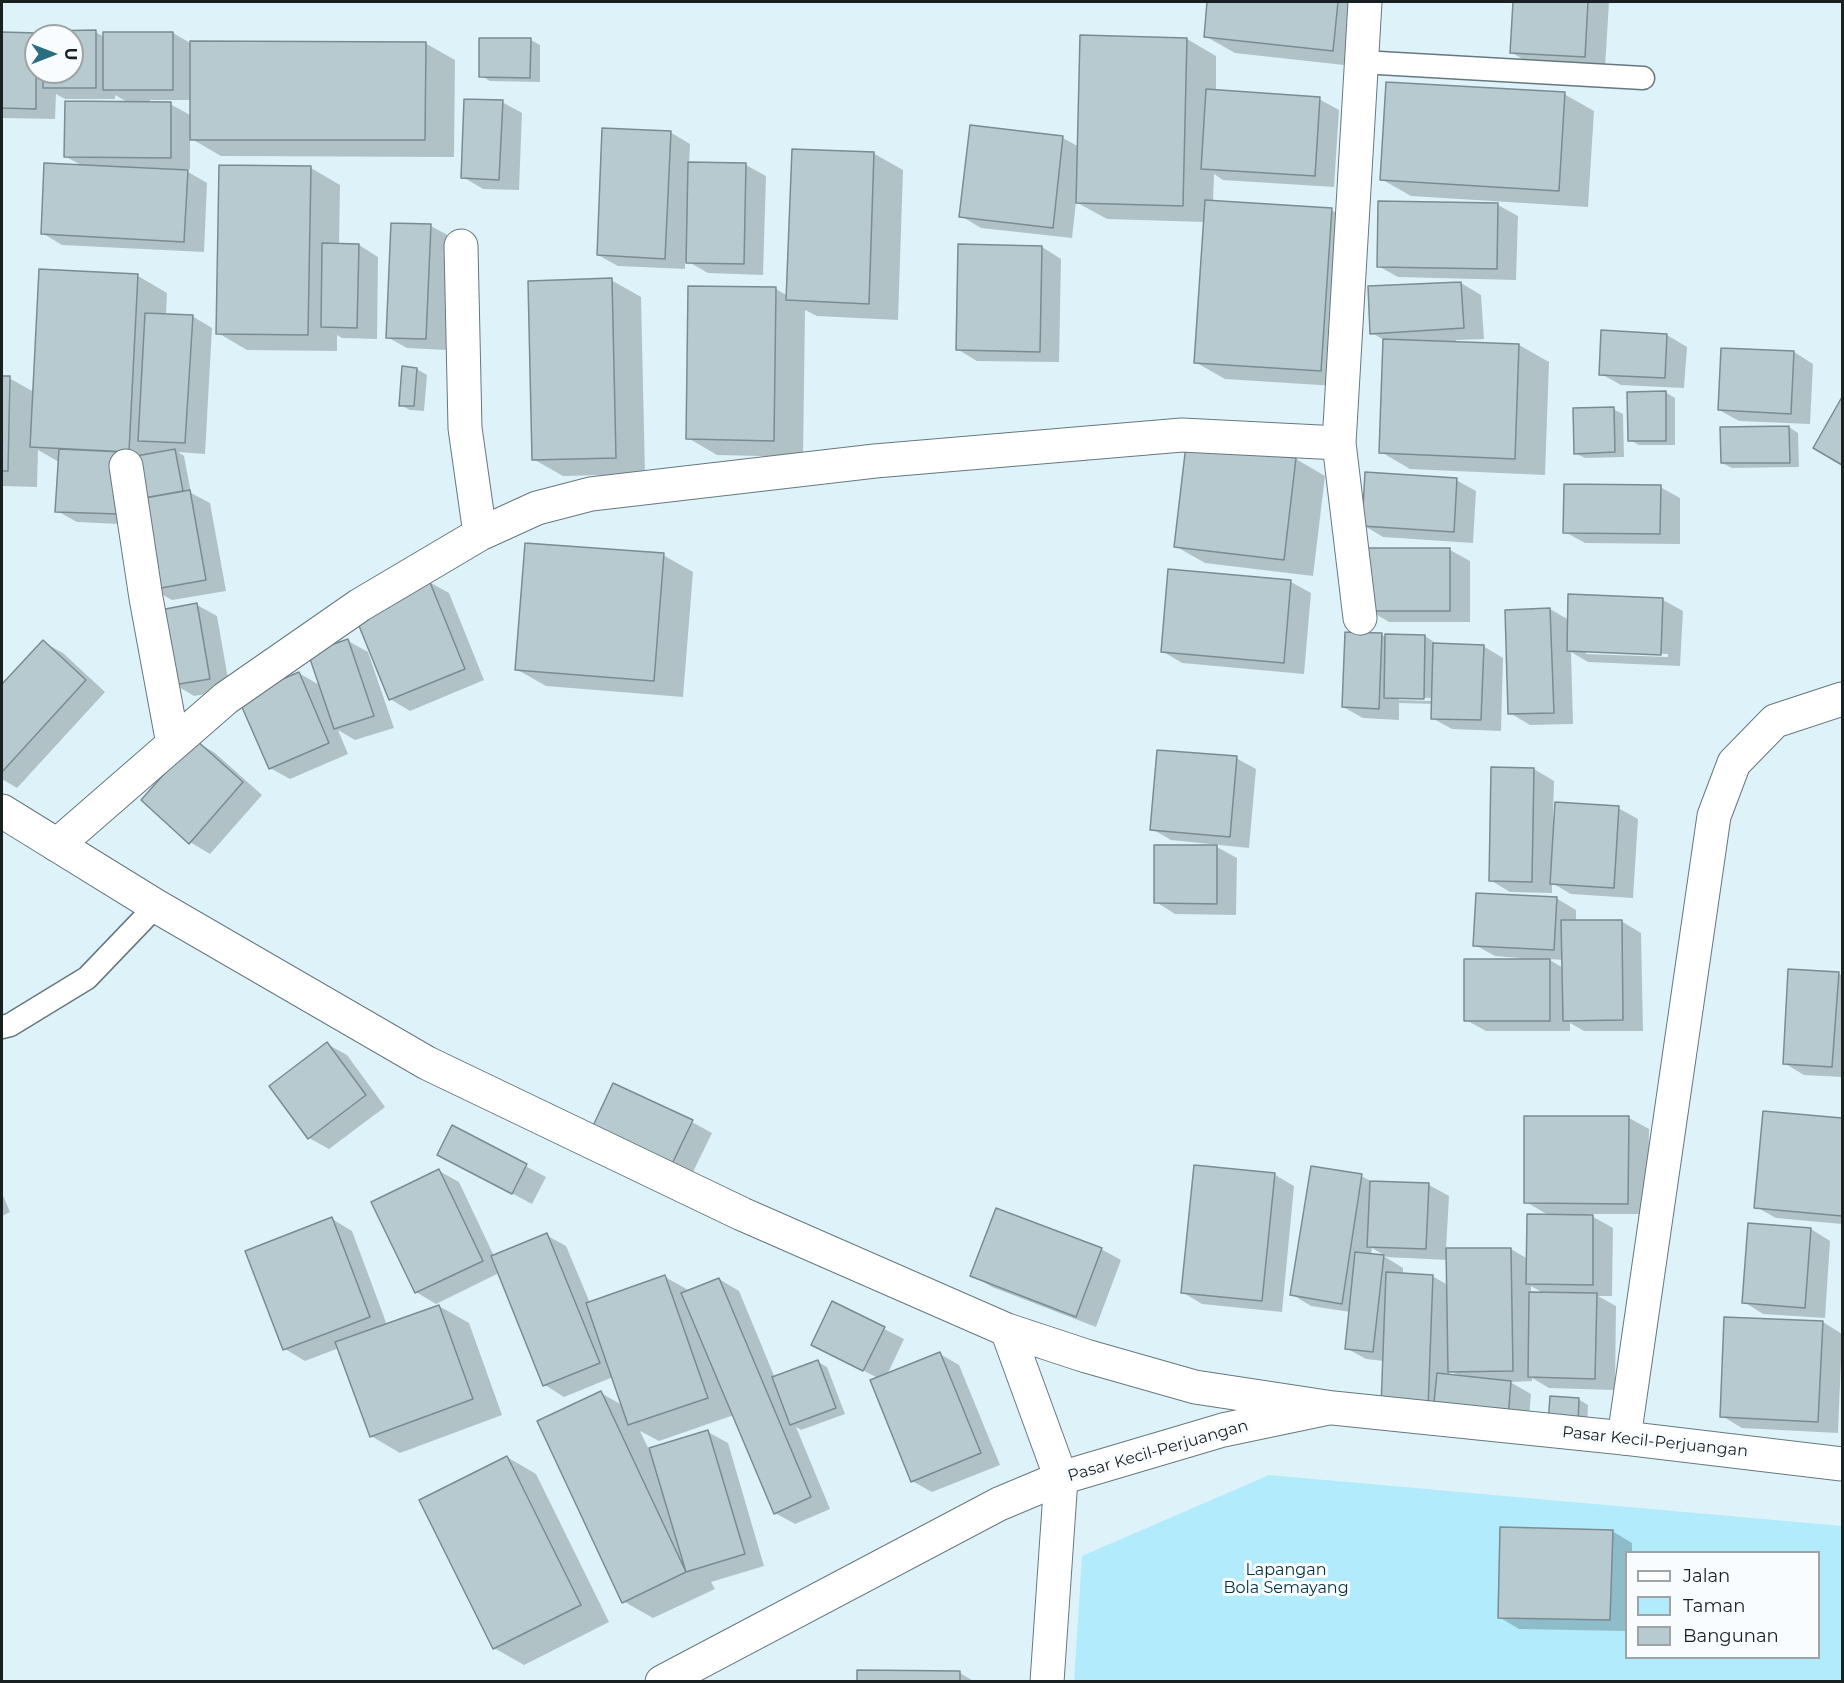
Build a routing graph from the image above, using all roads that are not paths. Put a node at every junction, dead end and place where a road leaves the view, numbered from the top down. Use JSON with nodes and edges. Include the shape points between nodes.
{"nodes":[{"id":1,"x":1365,"y":2,"type":"edge"},
{"id":2,"x":1361,"y":62,"type":"junction"},
{"id":3,"x":1643,"y":78,"type":"dead end"},
{"id":4,"x":461,"y":246,"type":"dead end"},
{"id":5,"x":1339,"y":443,"type":"junction"},
{"id":6,"x":126,"y":466,"type":"dead end"},
{"id":7,"x":480,"y":534,"type":"junction"},
{"id":8,"x":1360,"y":618,"type":"dead end"},
{"id":9,"x":1842,"y":699,"type":"edge"},
{"id":10,"x":173,"y":744,"type":"junction"},
{"id":11,"x":2,"y":812,"type":"edge"},
{"id":12,"x":57,"y":845,"type":"junction"},
{"id":13,"x":156,"y":906,"type":"junction"},
{"id":14,"x":2,"y":1027,"type":"edge"},
{"id":15,"x":1007,"y":1330,"type":"junction"},
{"id":16,"x":1333,"y":1407,"type":"junction"},
{"id":17,"x":1624,"y":1438,"type":"junction"},
{"id":18,"x":1842,"y":1464,"type":"edge"},
{"id":19,"x":1061,"y":1479,"type":"junction"},
{"id":20,"x":662,"y":1682,"type":"edge"},
{"id":21,"x":1047,"y":1682,"type":"edge"}],
"edges":[{"from":1,"to":2,"type":"street"},
{"from":2,"to":3,"type":"lane"},
{"from":2,"to":5,"type":"street"},
{"from":4,"to":7,"type":"street","via":[[465,428]]},
{"from":5,"to":7,"type":"street","via":[[1182,435],[876,461],[591,494],[537,508]]},
{"from":5,"to":8,"type":"street"},
{"from":6,"to":10,"type":"street"},
{"from":7,"to":10,"type":"street","via":[[360,605],[226,698]]},
{"from":9,"to":17,"type":"street","via":[[1775,721],[1734,763],[1714,816]]},
{"from":10,"to":12,"type":"street"},
{"from":11,"to":12,"type":"street"},
{"from":12,"to":13,"type":"street"},
{"from":13,"to":14,"type":"lane","via":[[87,978]]},
{"from":13,"to":15,"type":"street","via":[[427,1063],[742,1214]]},
{"from":15,"to":16,"type":"street","via":[[1195,1387]]},
{"from":15,"to":19,"type":"street"},
{"from":16,"to":17,"type":"street","name":"Pasar Kecil-Perjuangan"},
{"from":16,"to":19,"type":"street","name":"Pasar Kecil-Perjuangan","via":[[1223,1430]]},
{"from":17,"to":18,"type":"street","name":"Pasar Kecil-Perjuangan"},
{"from":19,"to":20,"type":"street","name":"Pasar Kecil-Perjuangan","via":[[999,1504]]},
{"from":19,"to":21,"type":"street"}]}
